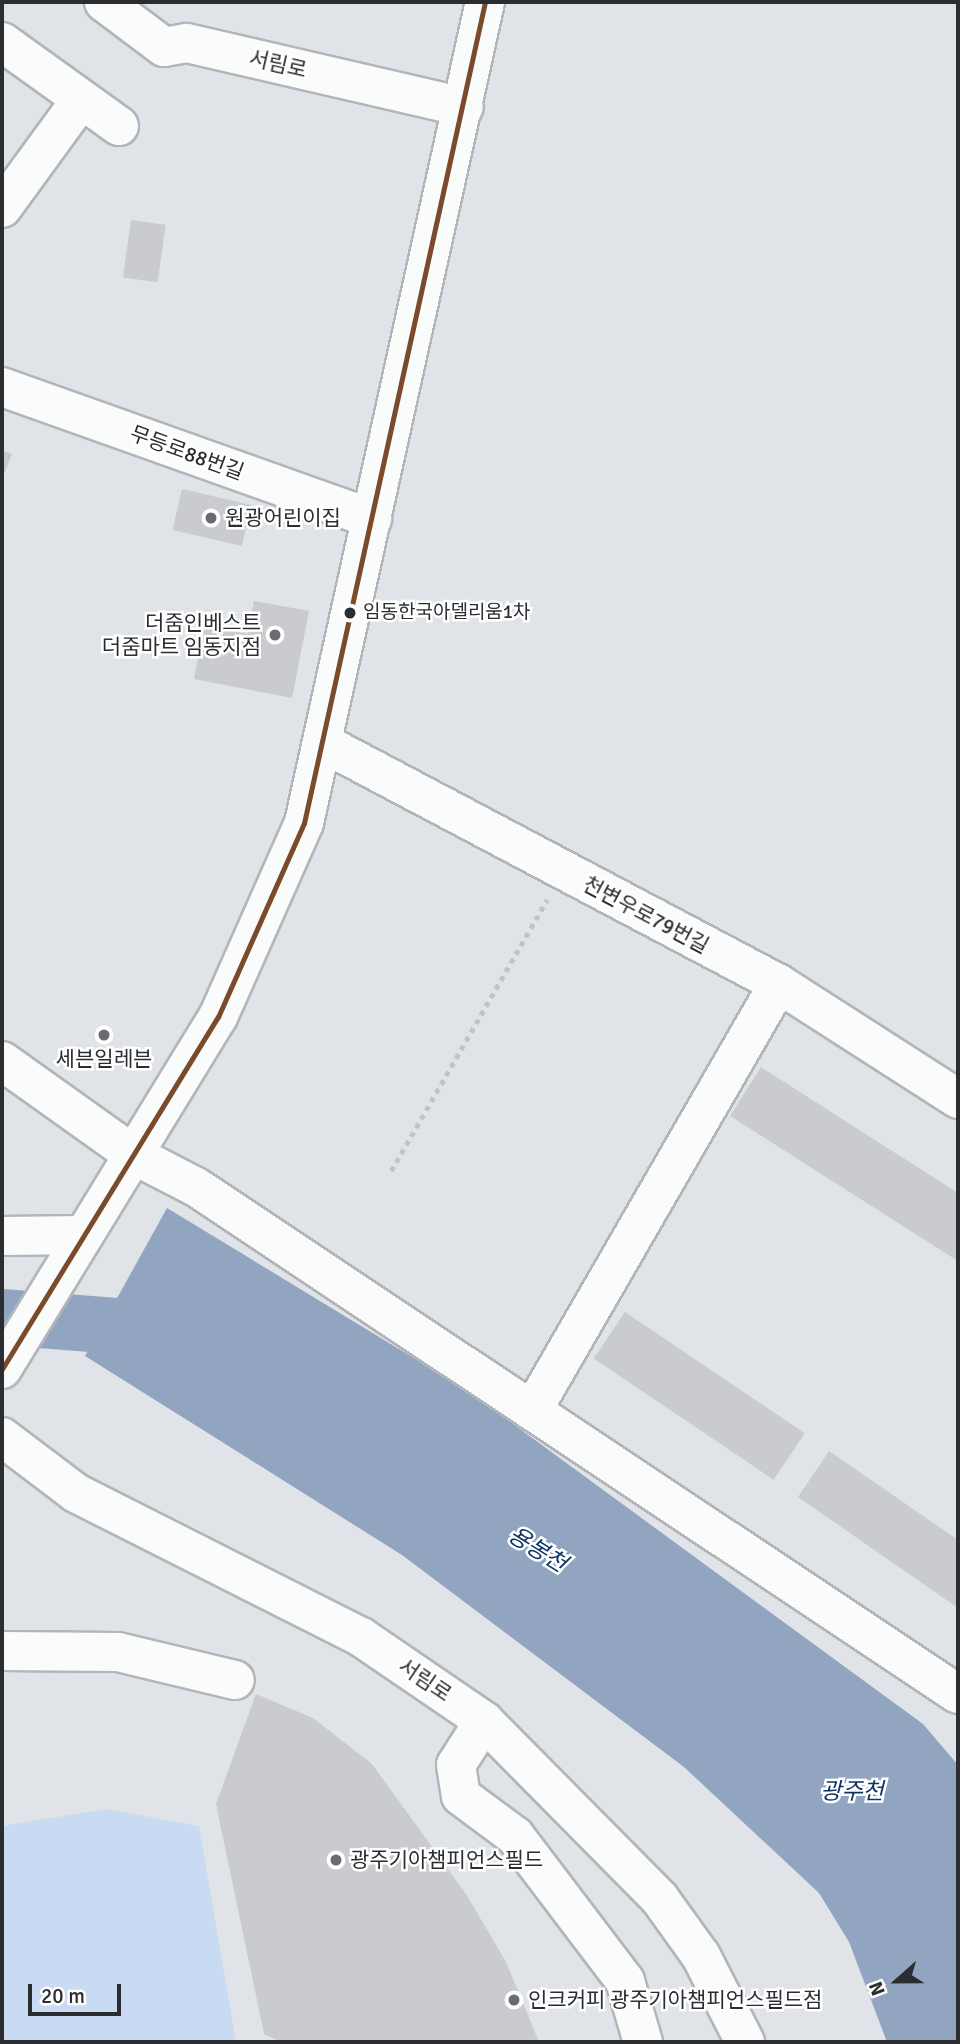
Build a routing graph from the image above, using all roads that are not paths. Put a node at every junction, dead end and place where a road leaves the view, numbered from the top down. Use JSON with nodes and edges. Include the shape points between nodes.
{"nodes":[{"id":1,"x":104,"y":2,"type":"edge"},
{"id":2,"x":485,"y":2,"type":"edge"},
{"id":3,"x":2,"y":42,"type":"edge"},
{"id":4,"x":80,"y":101,"type":"junction"},
{"id":5,"x":464,"y":107,"type":"junction"},
{"id":6,"x":119,"y":125,"type":"dead end"},
{"id":7,"x":2,"y":208,"type":"edge"},
{"id":8,"x":2,"y":387,"type":"edge"},
{"id":9,"x":372,"y":519,"type":"junction"},
{"id":10,"x":325,"y":744,"type":"junction"},
{"id":11,"x":779,"y":984,"type":"junction"},
{"id":12,"x":2,"y":1061,"type":"edge"},
{"id":13,"x":958,"y":1099,"type":"edge"},
{"id":14,"x":134,"y":1155,"type":"junction"},
{"id":15,"x":83,"y":1235,"type":"junction"},
{"id":16,"x":2,"y":1236,"type":"edge"},
{"id":17,"x":2,"y":1369,"type":"edge"},
{"id":18,"x":532,"y":1411,"type":"junction"},
{"id":19,"x":2,"y":1437,"type":"edge"},
{"id":20,"x":2,"y":1651,"type":"edge"},
{"id":21,"x":234,"y":1680,"type":"dead end"},
{"id":22,"x":958,"y":1694,"type":"edge"},
{"id":23,"x":484,"y":1721,"type":"junction"},
{"id":24,"x":643,"y":2042,"type":"edge"},
{"id":25,"x":745,"y":2042,"type":"edge"}],
"edges":[{"from":1,"to":5,"type":"street","name":"서림로","via":[[164,47],[187,43]]},
{"from":2,"to":5,"type":"street"},
{"from":3,"to":4,"type":"street"},
{"from":4,"to":6,"type":"street"},
{"from":4,"to":7,"type":"street"},
{"from":5,"to":9,"type":"street"},
{"from":8,"to":9,"type":"street","name":"무등로88번길"},
{"from":9,"to":10,"type":"street"},
{"from":10,"to":11,"type":"street","name":"천변우로79번길"},
{"from":10,"to":14,"type":"street","via":[[277,895],[218,1017]]},
{"from":11,"to":13,"type":"street","name":"천변우로79번길"},
{"from":11,"to":18,"type":"street"},
{"from":12,"to":14,"type":"street"},
{"from":14,"to":15,"type":"street"},
{"from":14,"to":18,"type":"street","via":[[196,1187]]},
{"from":15,"to":16,"type":"street"},
{"from":15,"to":17,"type":"street"},
{"from":18,"to":22,"type":"street"},
{"from":19,"to":23,"type":"street","name":"서림로","via":[[76,1493],[361,1637]]},
{"from":20,"to":21,"type":"street","via":[[118,1652]]},
{"from":23,"to":24,"type":"street","via":[[456,1765],[461,1796],[515,1836],[625,1981]]},
{"from":23,"to":25,"type":"street","name":"서림로","via":[[660,1899],[701,1956]]}]}
